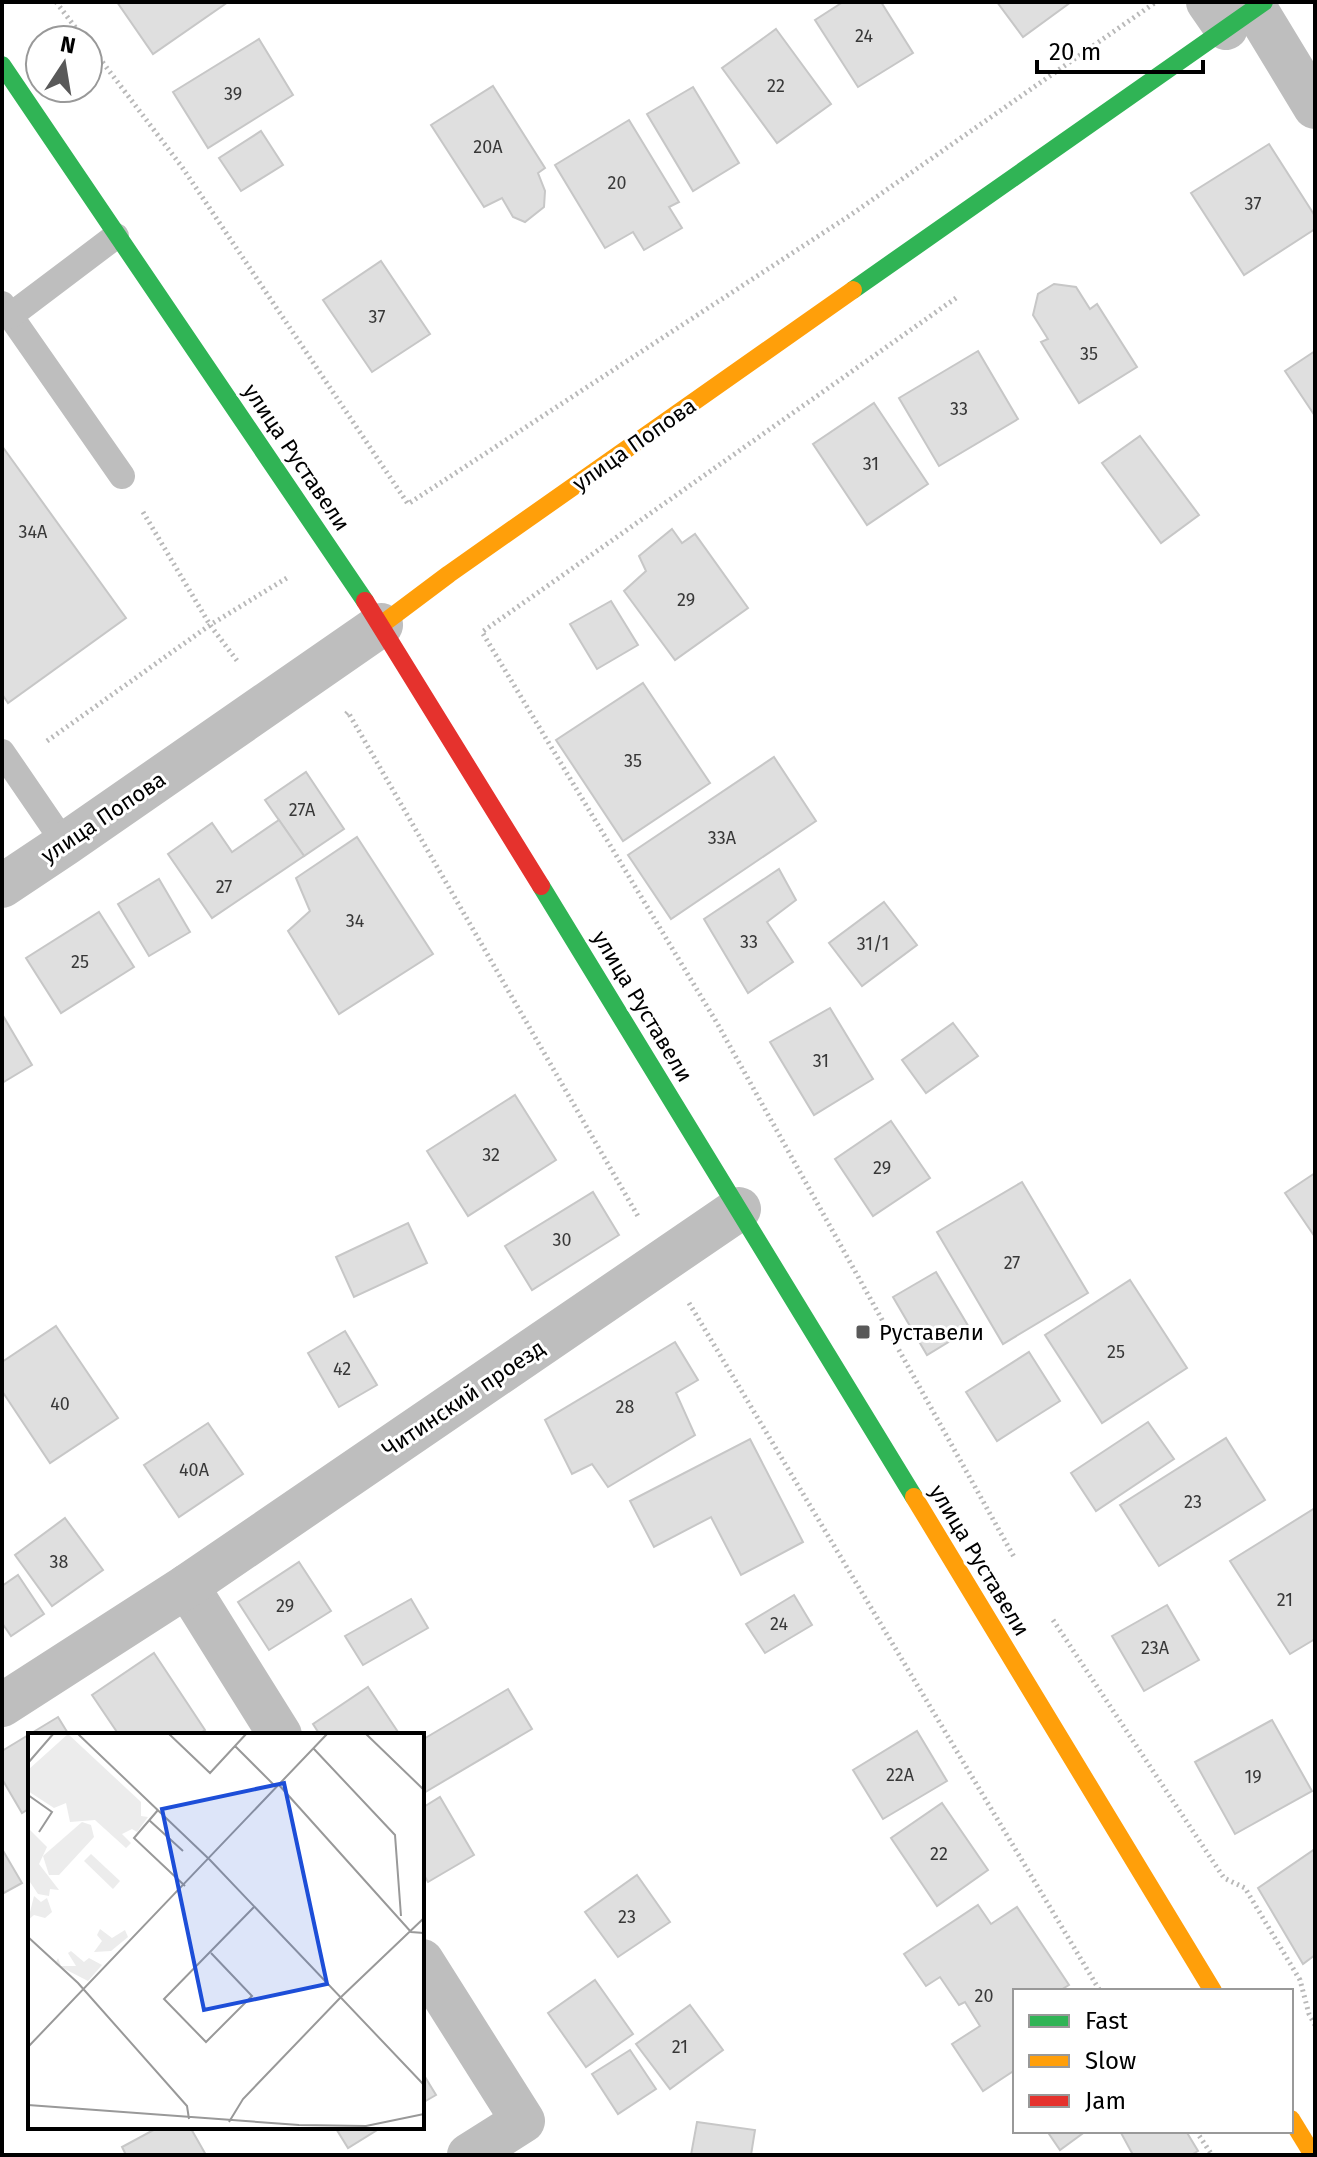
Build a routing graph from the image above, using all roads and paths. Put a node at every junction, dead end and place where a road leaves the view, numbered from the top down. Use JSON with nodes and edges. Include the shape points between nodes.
{"nodes":[{"id":1,"x":56,"y":2,"type":"edge"},
{"id":2,"x":1156,"y":2,"type":"edge"},
{"id":3,"x":1239,"y":10,"type":"edge"},
{"id":4,"x":73,"y":24,"type":"edge"},
{"id":5,"x":104,"y":64,"type":"edge"},
{"id":6,"x":2,"y":65,"type":"edge"},
{"id":7,"x":1315,"y":107,"type":"edge"},
{"id":8,"x":116,"y":236,"type":"junction"},
{"id":9,"x":956,"y":298,"type":"dead end"},
{"id":10,"x":6,"y":310,"type":"edge"},
{"id":11,"x":122,"y":476,"type":"joint"},
{"id":12,"x":297,"y":571,"type":"dead end"},
{"id":13,"x":210,"y":625,"type":"junction"},
{"id":14,"x":381,"y":625,"type":"junction"},
{"id":15,"x":244,"y":669,"type":"dead end"},
{"id":16,"x":348,"y":712,"type":"dead end"},
{"id":17,"x":7,"y":759,"type":"edge"},
{"id":18,"x":65,"y":844,"type":"junction"},
{"id":19,"x":2,"y":886,"type":"edge"},
{"id":20,"x":739,"y":1209,"type":"junction"},
{"id":21,"x":663,"y":1260,"type":"junction"},
{"id":22,"x":1018,"y":1564,"type":"dead end"},
{"id":23,"x":187,"y":1586,"type":"junction"},
{"id":24,"x":1051,"y":1617,"type":"dead end"},
{"id":25,"x":2,"y":1705,"type":"edge"},
{"id":26,"x":279,"y":1733,"type":"edge"},
{"id":27,"x":424,"y":1964,"type":"edge"},
{"id":28,"x":1099,"y":1989,"type":"edge"},
{"id":29,"x":1212,"y":1989,"type":"edge"},
{"id":30,"x":1315,"y":2025,"type":"edge"},
{"id":31,"x":1293,"y":2122,"type":"edge"},
{"id":32,"x":1197,"y":2133,"type":"edge"},
{"id":33,"x":469,"y":2155,"type":"edge"},
{"id":34,"x":1212,"y":2155,"type":"edge"},
{"id":35,"x":1313,"y":2155,"type":"edge"}],
"edges":[{"from":1,"to":4,"type":"path"},
{"from":2,"to":5,"type":"path","via":[[849,216],[408,504],[182,167]]},
{"from":3,"to":7,"type":"street"},
{"from":3,"to":14,"type":"street","name":"улица Попова"},
{"from":6,"to":8,"type":"street","name":"улица Руставели"},
{"from":8,"to":10,"type":"lane"},
{"from":8,"to":14,"type":"street","name":"улица Руставели"},
{"from":9,"to":22,"type":"path","via":[[482,632],[717,1023]]},
{"from":10,"to":11,"type":"lane"},
{"from":11,"to":13,"type":"path"},
{"from":12,"to":13,"type":"path"},
{"from":13,"to":15,"type":"path"},
{"from":13,"to":17,"type":"path"},
{"from":14,"to":18,"type":"street","name":"улица Попова"},
{"from":14,"to":20,"type":"street","name":"улица Руставели"},
{"from":16,"to":21,"type":"path"},
{"from":17,"to":18,"type":"lane"},
{"from":18,"to":19,"type":"street","name":"улица Попова"},
{"from":20,"to":21,"type":"street","name":"Читинский проезд"},
{"from":20,"to":29,"type":"street","name":"улица Руставели"},
{"from":21,"to":23,"type":"street","name":"Читинский проезд"},
{"from":21,"to":28,"type":"path"},
{"from":23,"to":25,"type":"street","name":"Читинский проезд"},
{"from":23,"to":26,"type":"street"},
{"from":24,"to":30,"type":"path","via":[[1224,1878],[1245,1888],[1300,1980]]},
{"from":27,"to":33,"type":"street","via":[[523,2121]]},
{"from":31,"to":35,"type":"street"},
{"from":32,"to":34,"type":"path"}]}
